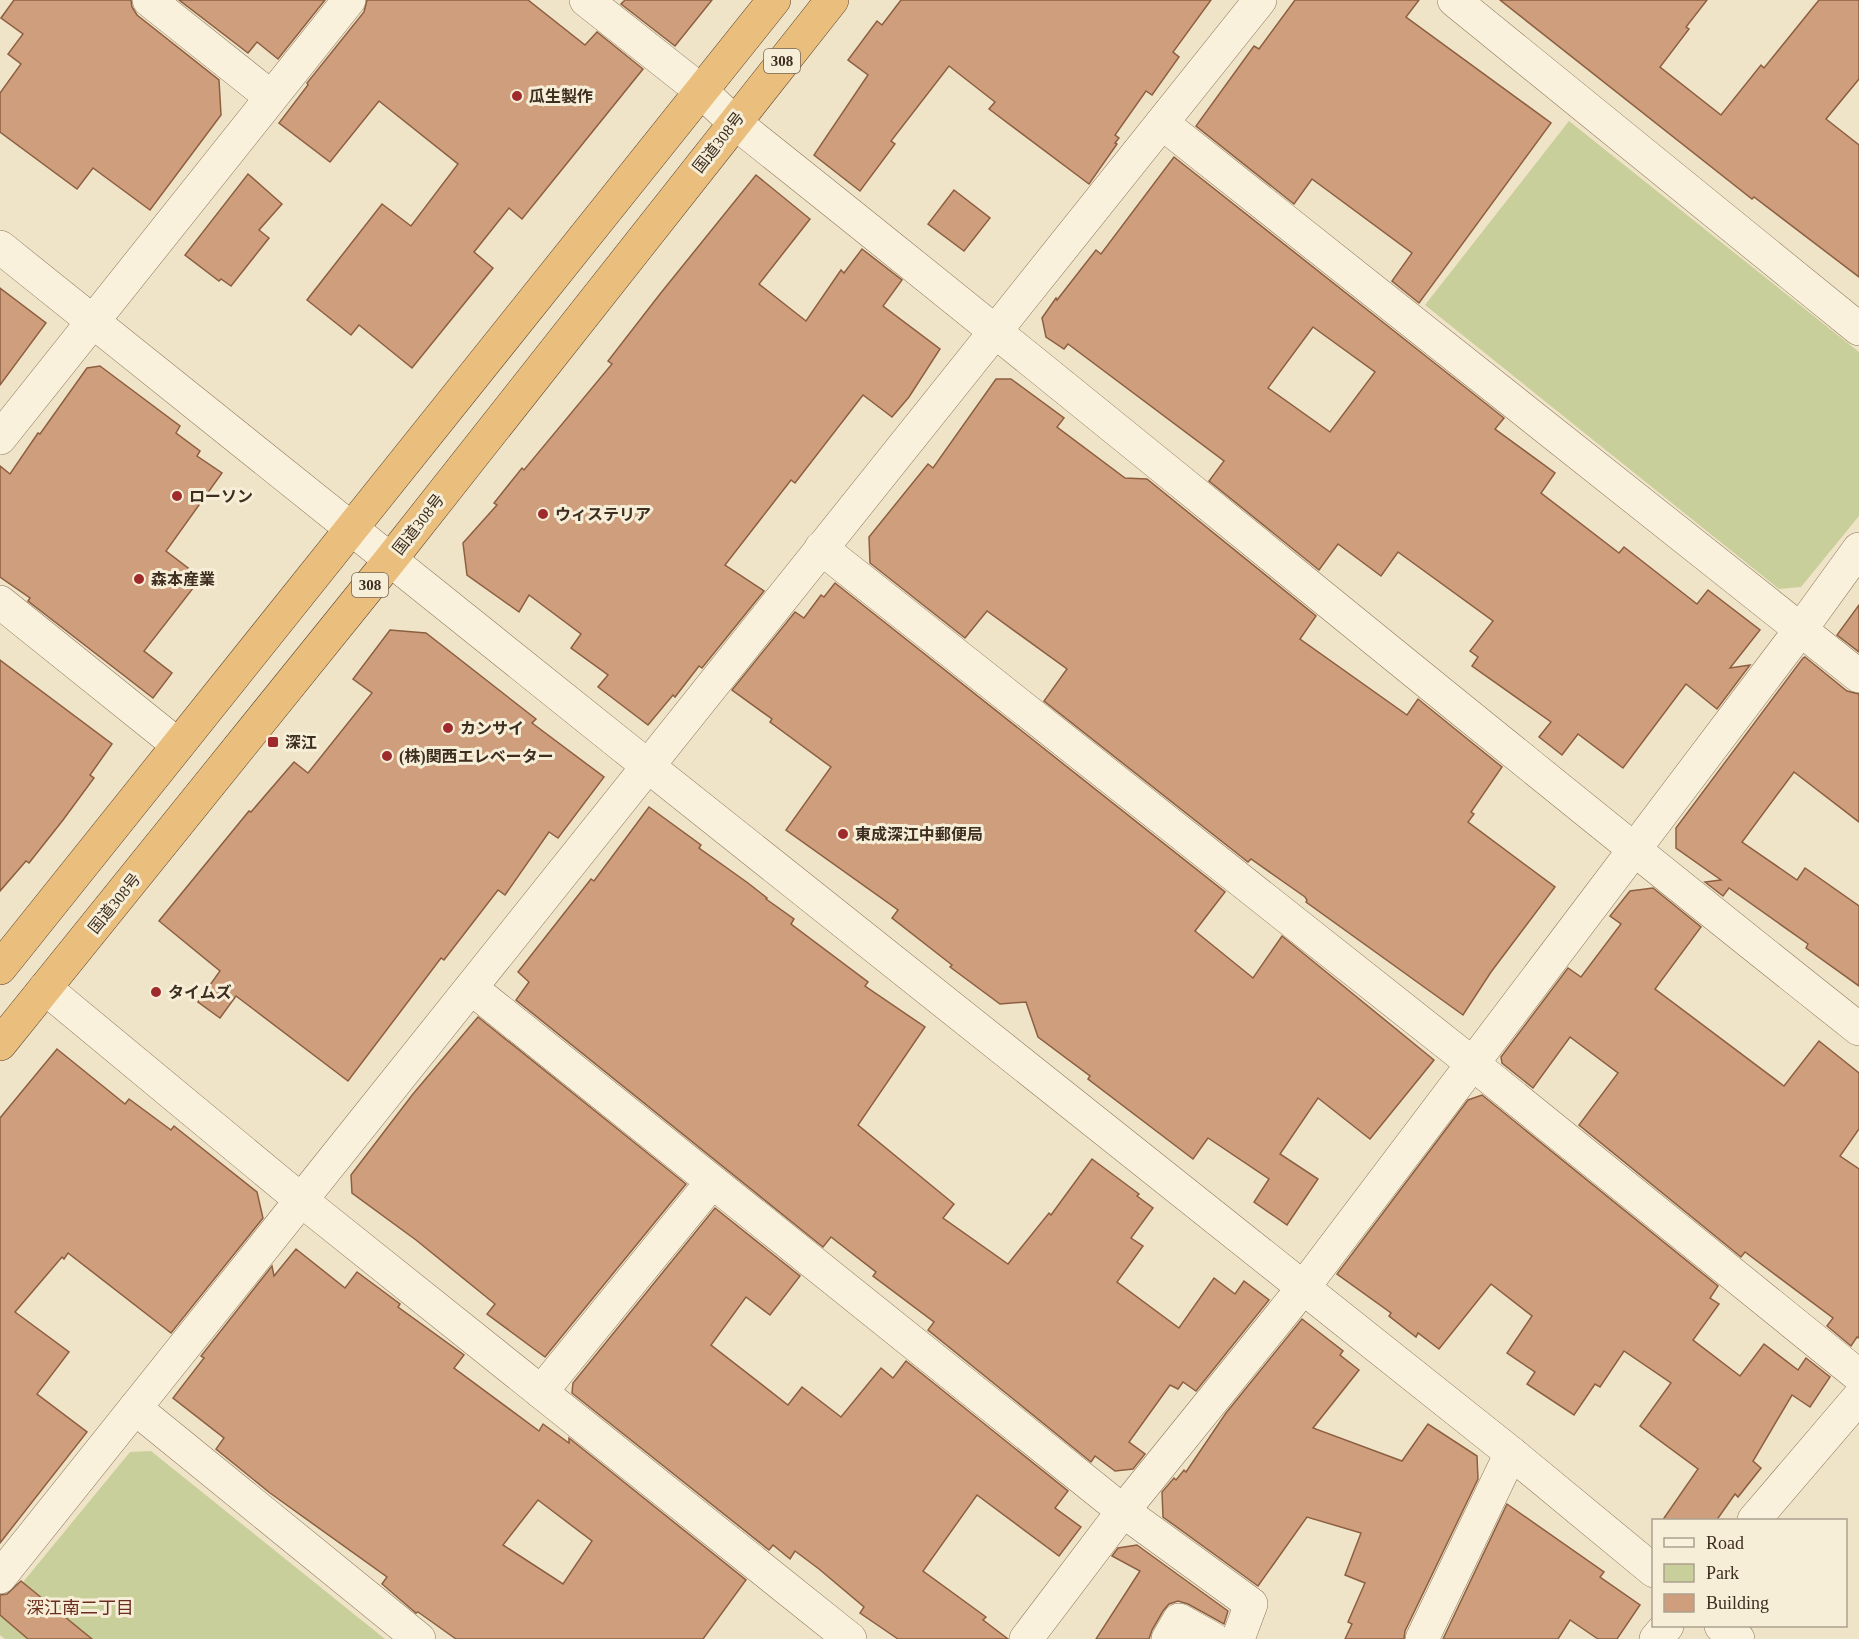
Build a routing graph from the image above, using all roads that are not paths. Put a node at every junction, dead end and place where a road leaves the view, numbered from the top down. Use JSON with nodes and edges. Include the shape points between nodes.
{"nodes":[{"id":1,"x":149,"y":0,"type":"edge"},
{"id":2,"x":349,"y":0,"type":"edge"},
{"id":3,"x":586,"y":0,"type":"edge"},
{"id":4,"x":774,"y":0,"type":"edge"},
{"id":5,"x":832,"y":0,"type":"edge"},
{"id":6,"x":1260,"y":0,"type":"edge"},
{"id":7,"x":1454,"y":0,"type":"edge"},
{"id":8,"x":700,"y":90,"type":"junction"},
{"id":9,"x":271,"y":98,"type":"junction"},
{"id":10,"x":734,"y":122,"type":"junction"},
{"id":11,"x":1162,"y":123,"type":"junction"},
{"id":12,"x":0,"y":247,"type":"edge"},
{"id":13,"x":93,"y":321,"type":"junction"},
{"id":14,"x":1859,"y":329,"type":"edge"},
{"id":15,"x":995,"y":331,"type":"junction"},
{"id":16,"x":0,"y":438,"type":"edge"},
{"id":17,"x":351,"y":528,"type":"junction"},
{"id":18,"x":821,"y":548,"type":"junction"},
{"id":19,"x":1859,"y":549,"type":"edge"},
{"id":20,"x":391,"y":559,"type":"junction"},
{"id":21,"x":0,"y":602,"type":"edge"},
{"id":22,"x":1801,"y":629,"type":"junction"},
{"id":23,"x":1859,"y":676,"type":"edge"},
{"id":24,"x":178,"y":745,"type":"junction"},
{"id":25,"x":647,"y":766,"type":"junction"},
{"id":26,"x":1633,"y":850,"type":"junction"},
{"id":27,"x":2,"y":962,"type":"edge"},
{"id":28,"x":45,"y":987,"type":"junction"},
{"id":29,"x":471,"y":988,"type":"junction"},
{"id":30,"x":1859,"y":1029,"type":"edge"},
{"id":31,"x":0,"y":1044,"type":"edge"},
{"id":32,"x":1473,"y":1064,"type":"junction"},
{"id":33,"x":712,"y":1182,"type":"junction"},
{"id":34,"x":301,"y":1200,"type":"junction"},
{"id":35,"x":1303,"y":1288,"type":"junction"},
{"id":36,"x":1859,"y":1376,"type":"edge"},
{"id":37,"x":542,"y":1392,"type":"junction"},
{"id":38,"x":1859,"y":1397,"type":"edge"},
{"id":39,"x":135,"y":1408,"type":"junction"},
{"id":40,"x":1511,"y":1453,"type":"junction"},
{"id":41,"x":1123,"y":1510,"type":"junction"},
{"id":42,"x":1756,"y":1519,"type":"edge"},
{"id":43,"x":1652,"y":1569,"type":"edge"},
{"id":44,"x":0,"y":1577,"type":"edge"},
{"id":45,"x":1666,"y":1627,"type":"edge"},
{"id":46,"x":1722,"y":1627,"type":"edge"},
{"id":47,"x":419,"y":1639,"type":"edge"},
{"id":48,"x":850,"y":1639,"type":"edge"},
{"id":49,"x":1026,"y":1639,"type":"edge"},
{"id":50,"x":1168,"y":1639,"type":"edge"},
{"id":51,"x":1213,"y":1639,"type":"edge"},
{"id":52,"x":1238,"y":1639,"type":"edge"},
{"id":53,"x":1422,"y":1639,"type":"edge"},
{"id":54,"x":1656,"y":1639,"type":"edge"},
{"id":55,"x":1738,"y":1639,"type":"edge"}],
"edges":[{"from":1,"to":9,"type":"street"},
{"from":2,"to":9,"type":"street"},
{"from":3,"to":8,"type":"street"},
{"from":4,"to":8,"type":"highway","number":"308"},
{"from":5,"to":10,"type":"highway","name":"国道308号","number":"308"},
{"from":6,"to":11,"type":"street"},
{"from":7,"to":14,"type":"street"},
{"from":8,"to":10,"type":"street"},
{"from":8,"to":17,"type":"highway","number":"308"},
{"from":9,"to":13,"type":"street"},
{"from":10,"to":15,"type":"street"},
{"from":10,"to":20,"type":"highway","name":"国道308号","number":"308"},
{"from":11,"to":15,"type":"street"},
{"from":11,"to":22,"type":"street"},
{"from":12,"to":13,"type":"street"},
{"from":13,"to":16,"type":"street"},
{"from":13,"to":17,"type":"street"},
{"from":15,"to":18,"type":"street"},
{"from":15,"to":26,"type":"street"},
{"from":17,"to":20,"type":"street"},
{"from":17,"to":24,"type":"highway","number":"308"},
{"from":18,"to":25,"type":"street"},
{"from":18,"to":32,"type":"street"},
{"from":19,"to":22,"type":"street"},
{"from":20,"to":25,"type":"street"},
{"from":20,"to":28,"type":"highway","name":"国道308号","number":"308"},
{"from":21,"to":24,"type":"street"},
{"from":22,"to":23,"type":"street"},
{"from":22,"to":26,"type":"street"},
{"from":24,"to":27,"type":"highway","number":"308"},
{"from":25,"to":29,"type":"street"},
{"from":25,"to":35,"type":"street"},
{"from":26,"to":30,"type":"street"},
{"from":26,"to":32,"type":"street"},
{"from":28,"to":31,"type":"highway","name":"国道308号","number":"308"},
{"from":28,"to":34,"type":"street"},
{"from":29,"to":33,"type":"street"},
{"from":29,"to":34,"type":"street"},
{"from":32,"to":35,"type":"street"},
{"from":32,"to":36,"type":"street"},
{"from":33,"to":37,"type":"street"},
{"from":33,"to":41,"type":"street"},
{"from":34,"to":37,"type":"street"},
{"from":34,"to":39,"type":"street"},
{"from":35,"to":40,"type":"street"},
{"from":35,"to":41,"type":"street"},
{"from":37,"to":48,"type":"street"},
{"from":38,"to":42,"type":"street"},
{"from":39,"to":44,"type":"street"},
{"from":39,"to":47,"type":"street"},
{"from":40,"to":43,"type":"street"},
{"from":40,"to":53,"type":"street"},
{"from":41,"to":49,"type":"street"},
{"from":41,"to":52,"type":"street","via":[[1251,1604]]},
{"from":45,"to":54,"type":"street"},
{"from":46,"to":55,"type":"street"},
{"from":50,"to":51,"type":"street","via":[[1179,1620]]}]}
